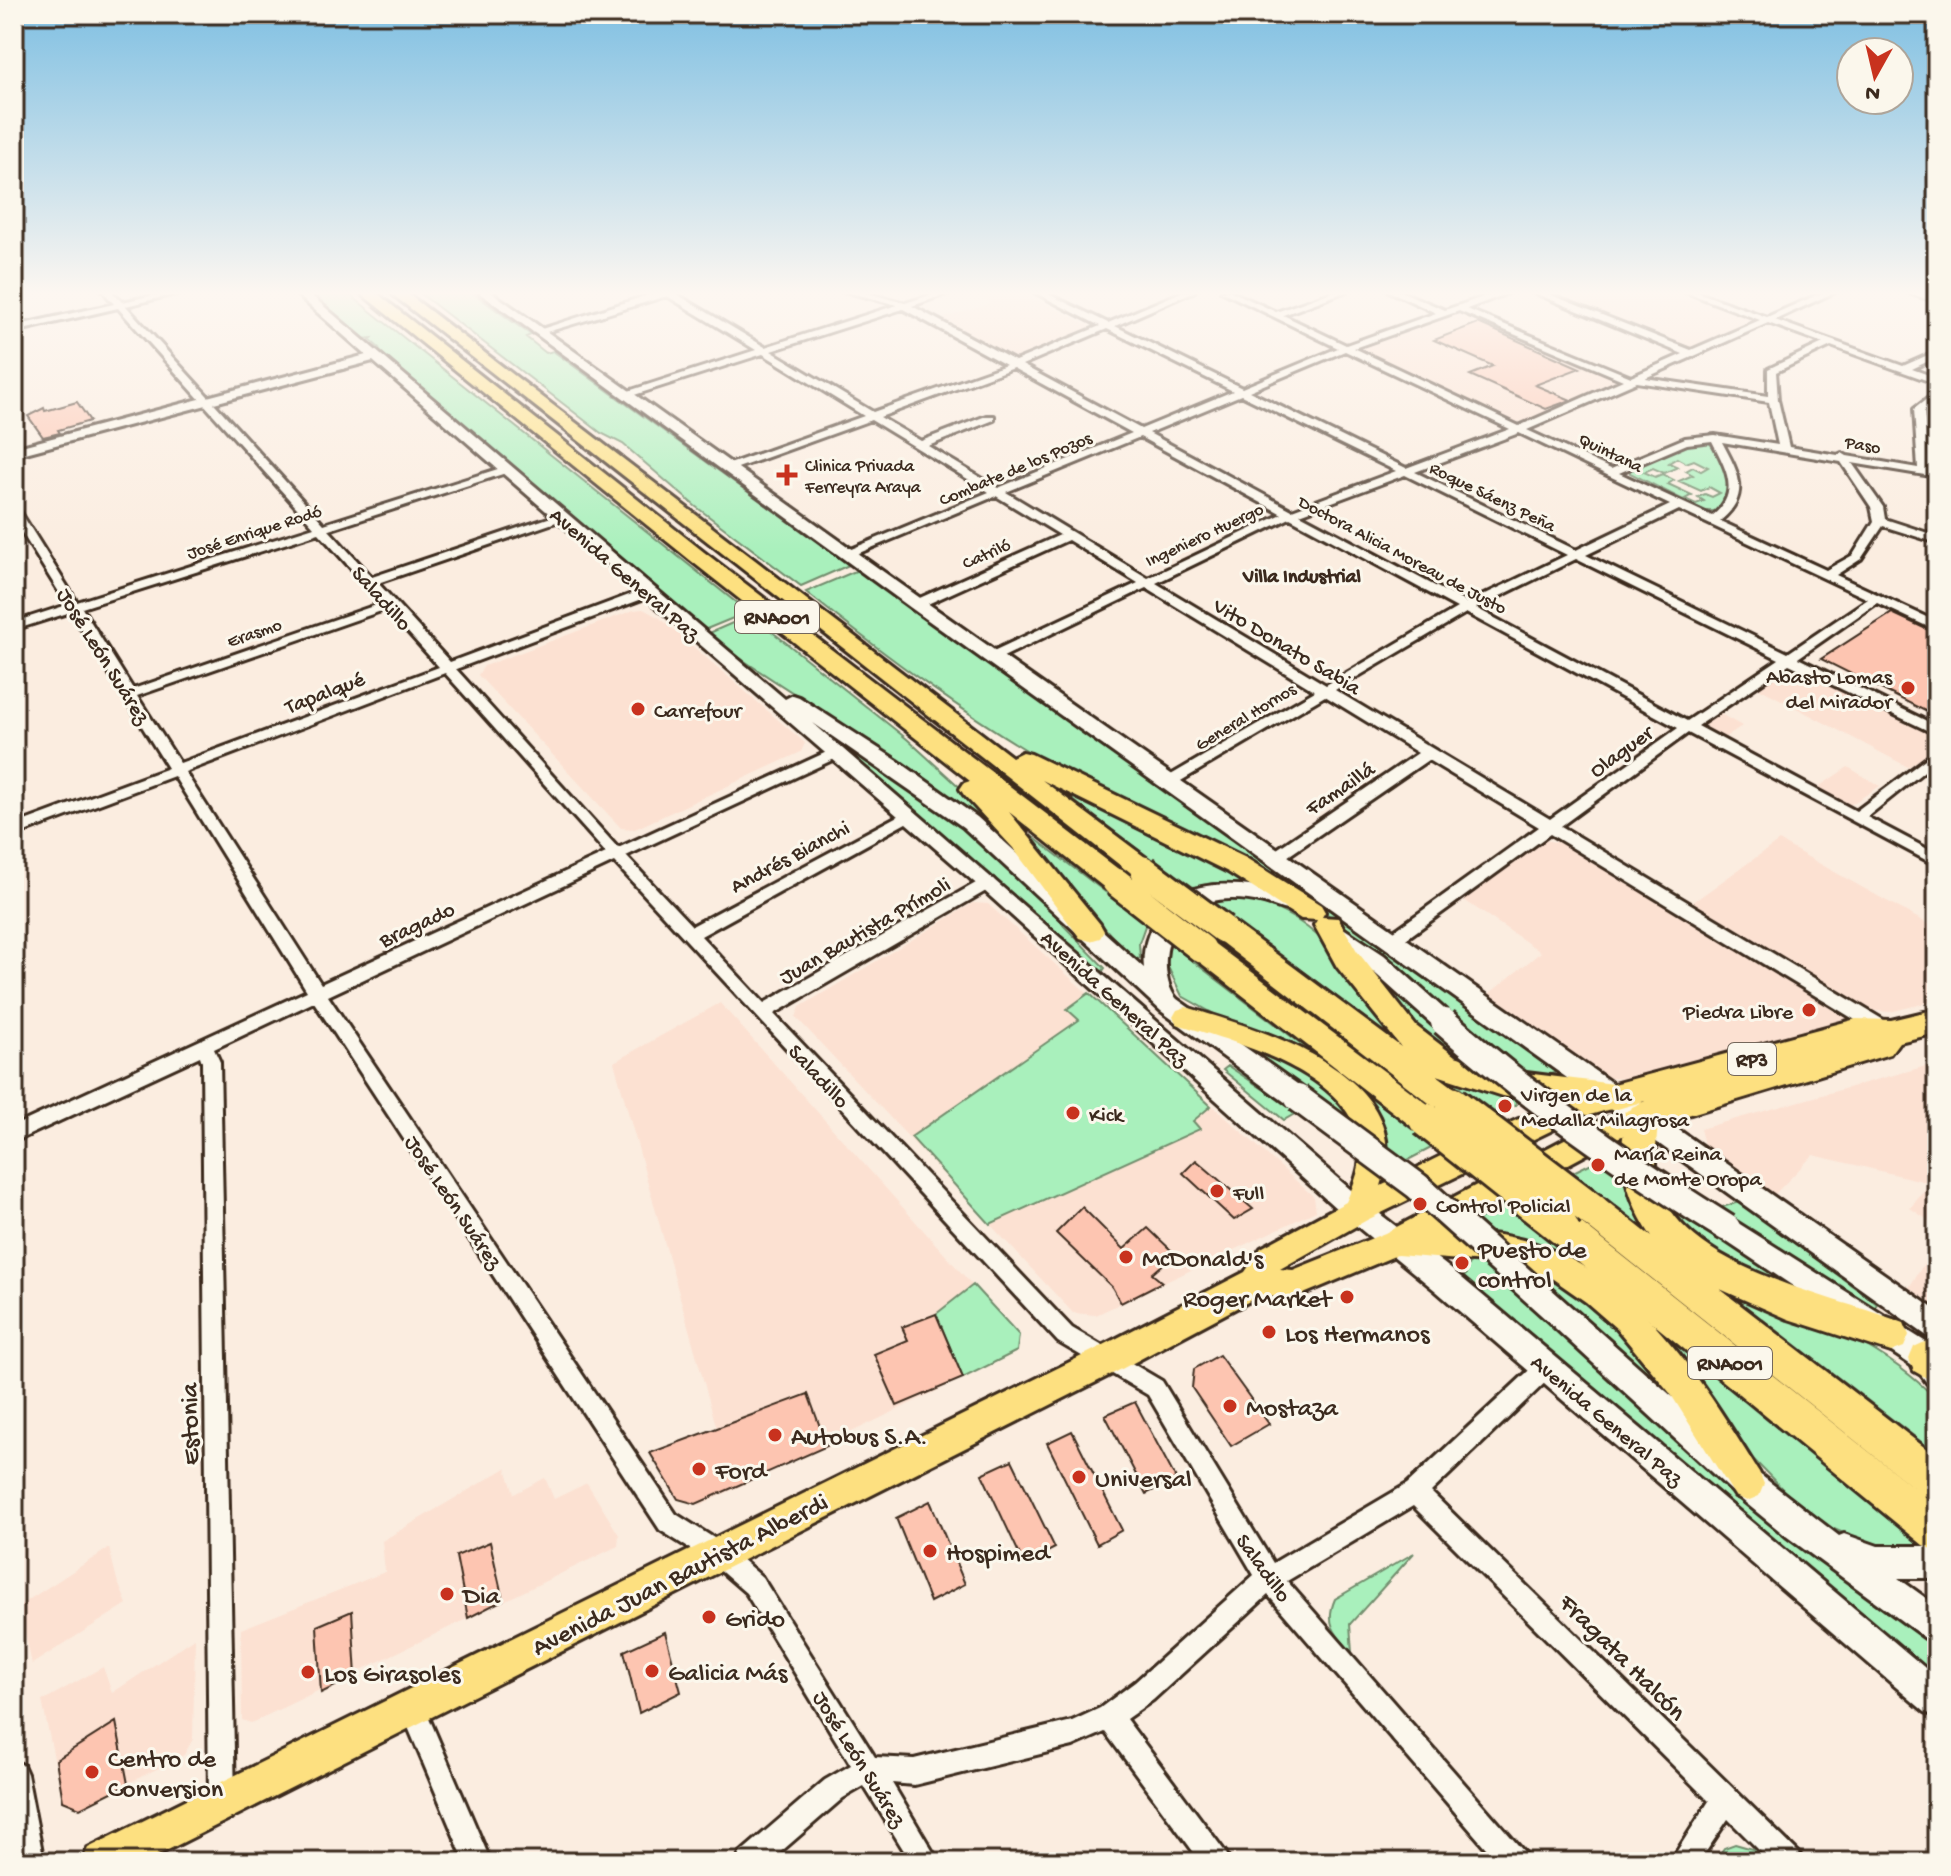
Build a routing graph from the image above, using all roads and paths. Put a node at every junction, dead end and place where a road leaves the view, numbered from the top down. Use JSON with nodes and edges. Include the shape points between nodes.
{"nodes":[{"id":1,"x":185,"y":379,"type":"edge"},
{"id":2,"x":291,"y":379,"type":"edge"},
{"id":3,"x":399,"y":379,"type":"edge"},
{"id":4,"x":491,"y":379,"type":"edge"},
{"id":5,"x":602,"y":379,"type":"edge"},
{"id":6,"x":678,"y":379,"type":"edge"},
{"id":7,"x":811,"y":379,"type":"edge"},
{"id":8,"x":976,"y":379,"type":"edge"},
{"id":9,"x":1039,"y":379,"type":"edge"},
{"id":10,"x":1218,"y":379,"type":"edge"},
{"id":11,"x":1270,"y":379,"type":"edge"},
{"id":12,"x":1415,"y":379,"type":"edge"},
{"id":13,"x":1630,"y":379,"type":"edge"},
{"id":14,"x":1637,"y":379,"type":"edge"},
{"id":15,"x":1771,"y":379,"type":"edge"},
{"id":16,"x":1634,"y":380,"type":"junction"},
{"id":17,"x":1242,"y":390,"type":"junction"},
{"id":18,"x":1937,"y":394,"type":"edge"},
{"id":19,"x":625,"y":395,"type":"junction"},
{"id":20,"x":1773,"y":400,"type":"junction"},
{"id":21,"x":205,"y":401,"type":"junction"},
{"id":22,"x":872,"y":416,"type":"junction"},
{"id":23,"x":990,"y":418,"type":"dead end"},
{"id":24,"x":1521,"y":429,"type":"junction"},
{"id":25,"x":1139,"y":433,"type":"junction"},
{"id":26,"x":1715,"y":438,"type":"junction"},
{"id":27,"x":920,"y":445,"type":"junction"},
{"id":28,"x":1784,"y":447,"type":"junction"},
{"id":29,"x":14,"y":452,"type":"edge"},
{"id":30,"x":1842,"y":456,"type":"junction"},
{"id":31,"x":728,"y":468,"type":"junction"},
{"id":32,"x":505,"y":470,"type":"junction"},
{"id":33,"x":1403,"y":472,"type":"junction"},
{"id":34,"x":1613,"y":472,"type":"junction"},
{"id":35,"x":1924,"y":472,"type":"junction"},
{"id":36,"x":1937,"y":474,"type":"edge"},
{"id":37,"x":999,"y":493,"type":"junction"},
{"id":38,"x":1680,"y":505,"type":"junction"},
{"id":39,"x":14,"y":511,"type":"edge"},
{"id":40,"x":1290,"y":514,"type":"junction"},
{"id":41,"x":561,"y":517,"type":"junction"},
{"id":42,"x":1713,"y":521,"type":"junction"},
{"id":43,"x":1880,"y":521,"type":"junction"},
{"id":44,"x":321,"y":528,"type":"junction"},
{"id":45,"x":1069,"y":535,"type":"junction"},
{"id":46,"x":1937,"y":540,"type":"edge"},
{"id":47,"x":848,"y":554,"type":"junction"},
{"id":48,"x":1572,"y":554,"type":"junction"},
{"id":49,"x":1825,"y":576,"type":"junction"},
{"id":50,"x":370,"y":582,"type":"junction"},
{"id":51,"x":1145,"y":582,"type":"junction"},
{"id":52,"x":649,"y":592,"type":"junction"},
{"id":53,"x":1876,"y":599,"type":"junction"},
{"id":54,"x":390,"y":604,"type":"junction"},
{"id":55,"x":917,"y":604,"type":"junction"},
{"id":56,"x":75,"y":607,"type":"junction"},
{"id":57,"x":1466,"y":608,"type":"junction"},
{"id":58,"x":14,"y":626,"type":"edge"},
{"id":59,"x":1937,"y":627,"type":"edge"},
{"id":60,"x":994,"y":656,"type":"junction"},
{"id":61,"x":1788,"y":658,"type":"junction"},
{"id":62,"x":447,"y":668,"type":"junction"},
{"id":63,"x":746,"y":675,"type":"junction"},
{"id":64,"x":1326,"y":690,"type":"junction"},
{"id":65,"x":130,"y":694,"type":"junction"},
{"id":66,"x":926,"y":720,"type":"junction"},
{"id":67,"x":1689,"y":726,"type":"junction"},
{"id":68,"x":1937,"y":731,"type":"edge"},
{"id":69,"x":836,"y":753,"type":"junction"},
{"id":70,"x":1427,"y":754,"type":"junction"},
{"id":71,"x":1937,"y":754,"type":"edge"},
{"id":72,"x":176,"y":770,"type":"junction"},
{"id":73,"x":1169,"y":782,"type":"junction"},
{"id":74,"x":910,"y":815,"type":"junction"},
{"id":75,"x":1857,"y":818,"type":"junction"},
{"id":76,"x":1551,"y":828,"type":"junction"},
{"id":77,"x":14,"y":831,"type":"edge"},
{"id":78,"x":616,"y":855,"type":"junction"},
{"id":79,"x":1276,"y":857,"type":"junction"},
{"id":80,"x":1937,"y":861,"type":"edge"},
{"id":81,"x":988,"y":883,"type":"junction"},
{"id":82,"x":1319,"y":919,"type":"junction"},
{"id":83,"x":1090,"y":931,"type":"junction"},
{"id":84,"x":690,"y":934,"type":"junction"},
{"id":85,"x":1213,"y":939,"type":"junction"},
{"id":86,"x":1393,"y":940,"type":"junction"},
{"id":87,"x":318,"y":992,"type":"junction"},
{"id":88,"x":1160,"y":997,"type":"junction"},
{"id":89,"x":761,"y":1013,"type":"junction"},
{"id":90,"x":1186,"y":1017,"type":"junction"},
{"id":91,"x":1937,"y":1021,"type":"edge"},
{"id":92,"x":1891,"y":1032,"type":"junction"},
{"id":93,"x":204,"y":1046,"type":"junction"},
{"id":94,"x":1614,"y":1097,"type":"junction"},
{"id":95,"x":1643,"y":1116,"type":"junction"},
{"id":96,"x":14,"y":1134,"type":"edge"},
{"id":97,"x":1357,"y":1211,"type":"junction"},
{"id":98,"x":1577,"y":1219,"type":"junction"},
{"id":99,"x":1395,"y":1242,"type":"junction"},
{"id":100,"x":1256,"y":1282,"type":"junction"},
{"id":101,"x":1891,"y":1335,"type":"junction"},
{"id":102,"x":1935,"y":1356,"type":"edge"},
{"id":103,"x":1105,"y":1361,"type":"junction"},
{"id":104,"x":1547,"y":1367,"type":"junction"},
{"id":105,"x":1925,"y":1471,"type":"edge"},
{"id":106,"x":1747,"y":1484,"type":"junction"},
{"id":107,"x":1415,"y":1492,"type":"junction"},
{"id":108,"x":1797,"y":1525,"type":"junction"},
{"id":109,"x":1937,"y":1531,"type":"edge"},
{"id":110,"x":717,"y":1553,"type":"junction"},
{"id":111,"x":1937,"y":1562,"type":"edge"},
{"id":112,"x":1269,"y":1578,"type":"junction"},
{"id":113,"x":1937,"y":1626,"type":"edge"},
{"id":114,"x":1937,"y":1700,"type":"edge"},
{"id":115,"x":412,"y":1708,"type":"junction"},
{"id":116,"x":1109,"y":1717,"type":"junction"},
{"id":117,"x":869,"y":1769,"type":"junction"},
{"id":118,"x":14,"y":1774,"type":"edge"},
{"id":119,"x":1726,"y":1799,"type":"junction"},
{"id":120,"x":222,"y":1802,"type":"junction"},
{"id":121,"x":31,"y":1862,"type":"edge"},
{"id":122,"x":102,"y":1862,"type":"edge"},
{"id":123,"x":478,"y":1862,"type":"edge"},
{"id":124,"x":749,"y":1862,"type":"edge"},
{"id":125,"x":926,"y":1862,"type":"edge"},
{"id":126,"x":1217,"y":1862,"type":"edge"},
{"id":127,"x":1516,"y":1862,"type":"edge"},
{"id":128,"x":1683,"y":1862,"type":"edge"},
{"id":129,"x":1790,"y":1862,"type":"edge"}],
"edges":[{"from":1,"to":21,"type":"street","name":"Saladillo"},
{"from":2,"to":21,"type":"street"},
{"from":3,"to":32,"type":"street","name":"Avenida General Paz"},
{"from":4,"to":66,"type":"highway","number":"RNA001"},
{"from":5,"to":19,"type":"street"},
{"from":6,"to":19,"type":"street"},
{"from":7,"to":22,"type":"street","name":"Vito Donato Sabia"},
{"from":8,"to":22,"type":"street"},
{"from":9,"to":25,"type":"street","name":"Doctora Alicia Moreau de Justo"},
{"from":10,"to":17,"type":"street","name":"Roque Sáenz Peña"},
{"from":11,"to":17,"type":"street","name":"Combate de los Pozos"},
{"from":12,"to":24,"type":"street","name":"Quintana"},
{"from":13,"to":16,"type":"street"},
{"from":14,"to":16,"type":"street","name":"Ingeniero Huergo"},
{"from":15,"to":20,"type":"street"},
{"from":16,"to":20,"type":"street"},
{"from":16,"to":24,"type":"street","name":"Ingeniero Huergo"},
{"from":17,"to":25,"type":"street","name":"Combate de los Pozos"},
{"from":17,"to":33,"type":"street","name":"Roque Sáenz Peña"},
{"from":18,"to":35,"type":"street","via":[[1919,409]]},
{"from":19,"to":31,"type":"street"},
{"from":20,"to":28,"type":"street"},
{"from":21,"to":29,"type":"street"},
{"from":21,"to":44,"type":"street","name":"Saladillo"},
{"from":22,"to":27,"type":"street","name":"Vito Donato Sabia"},
{"from":22,"to":31,"type":"street"},
{"from":23,"to":27,"type":"street"},
{"from":24,"to":33,"type":"street","name":"Ingeniero Huergo"},
{"from":24,"to":34,"type":"street","name":"Quintana"},
{"from":25,"to":37,"type":"street","name":"Combate de los Pozos"},
{"from":25,"to":40,"type":"street","name":"Doctora Alicia Moreau de Justo"},
{"from":26,"to":28,"type":"street"},
{"from":26,"to":34,"type":"street","via":[[1685,441]]},
{"from":26,"to":42,"type":"street","via":[[1736,488],[1725,513]]},
{"from":27,"to":37,"type":"street","name":"Vito Donato Sabia"},
{"from":28,"to":30,"type":"street","name":"Paso"},
{"from":30,"to":35,"type":"street","name":"Paso"},
{"from":30,"to":43,"type":"street","via":[[1877,507]]},
{"from":31,"to":47,"type":"street"},
{"from":32,"to":41,"type":"street","name":"Avenida General Paz"},
{"from":32,"to":44,"type":"street","name":"José Enrique Rodó"},
{"from":33,"to":40,"type":"street","name":"Ingeniero Huergo"},
{"from":33,"to":48,"type":"street","name":"Roque Sáenz Peña"},
{"from":34,"to":38,"type":"street","name":"Quintana"},
{"from":35,"to":36,"type":"street","name":"Paso"},
{"from":37,"to":45,"type":"street","name":"Vito Donato Sabia"},
{"from":37,"to":47,"type":"street","name":"Combate de los Pozos"},
{"from":38,"to":42,"type":"street","name":"Quintana"},
{"from":38,"to":48,"type":"street","name":"General Hornos"},
{"from":39,"to":56,"type":"street","name":"José León Suárez"},
{"from":40,"to":51,"type":"street","name":"Ingeniero Huergo"},
{"from":40,"to":57,"type":"street","name":"Doctora Alicia Moreau de Justo"},
{"from":41,"to":50,"type":"street"},
{"from":41,"to":52,"type":"street","name":"Avenida General Paz"},
{"from":42,"to":49,"type":"street","name":"Quintana"},
{"from":43,"to":46,"type":"street"},
{"from":43,"to":49,"type":"street","via":[[1857,557]]},
{"from":44,"to":50,"type":"street","name":"Saladillo"},
{"from":44,"to":56,"type":"street","name":"José Enrique Rodó"},
{"from":45,"to":51,"type":"street","name":"Vito Donato Sabia"},
{"from":45,"to":55,"type":"street","name":"Catriló"},
{"from":47,"to":55,"type":"street"},
{"from":48,"to":57,"type":"street","name":"General Hornos"},
{"from":48,"to":61,"type":"street","name":"Roque Sáenz Peña"},
{"from":49,"to":53,"type":"street","name":"Quintana"},
{"from":50,"to":54,"type":"street","name":"Saladillo"},
{"from":51,"to":60,"type":"street","name":"Ingeniero Huergo"},
{"from":51,"to":64,"type":"street","name":"Vito Donato Sabia"},
{"from":52,"to":62,"type":"street","name":"Tapalqué"},
{"from":52,"to":63,"type":"street","name":"Avenida General Paz"},
{"from":53,"to":59,"type":"street","name":"Quintana"},
{"from":53,"to":61,"type":"street","name":"Olaguer"},
{"from":54,"to":62,"type":"street","name":"Saladillo"},
{"from":54,"to":65,"type":"street","name":"Erasmo"},
{"from":55,"to":60,"type":"street"},
{"from":56,"to":58,"type":"street","name":"José Enrique Rodó"},
{"from":56,"to":65,"type":"street","name":"José León Suárez"},
{"from":57,"to":64,"type":"street","name":"General Hornos"},
{"from":57,"to":67,"type":"street","name":"Doctora Alicia Moreau de Justo"},
{"from":60,"to":73,"type":"street"},
{"from":61,"to":67,"type":"street","name":"Olaguer"},
{"from":61,"to":68,"type":"street","name":"Roque Sáenz Peña"},
{"from":62,"to":72,"type":"street","name":"Tapalqué"},
{"from":62,"to":78,"type":"street","name":"Saladillo"},
{"from":63,"to":69,"type":"street","name":"Avenida General Paz"},
{"from":63,"to":83,"type":"street","via":[[809,710],[970,822]]},
{"from":64,"to":70,"type":"street","name":"Vito Donato Sabia"},
{"from":64,"to":73,"type":"street","name":"General Hornos"},
{"from":65,"to":72,"type":"street","name":"José León Suárez"},
{"from":66,"to":82,"type":"highway","via":[[1237,865]]},
{"from":66,"to":83,"type":"highway"},
{"from":66,"to":85,"type":"highway","number":"RNA001","bridge":true,"via":[[1116,882]]},
{"from":66,"to":85,"type":"highway","number":"RNA001","bridge":true,"via":[[1144,870]]},
{"from":67,"to":75,"type":"street","name":"Doctora Alicia Moreau de Justo"},
{"from":67,"to":76,"type":"street","name":"Olaguer"},
{"from":69,"to":74,"type":"street","name":"Avenida General Paz"},
{"from":69,"to":78,"type":"street","name":"Bragado"},
{"from":70,"to":76,"type":"street","name":"Vito Donato Sabia"},
{"from":70,"to":79,"type":"street","name":"Famaillá"},
{"from":71,"to":75,"type":"street"},
{"from":72,"to":77,"type":"street","name":"Tapalqué"},
{"from":72,"to":87,"type":"street","name":"José León Suárez"},
{"from":73,"to":79,"type":"street"},
{"from":74,"to":81,"type":"street","name":"Avenida General Paz"},
{"from":74,"to":84,"type":"street","name":"Andrés Bianchi"},
{"from":75,"to":80,"type":"street","name":"Doctora Alicia Moreau de Justo"},
{"from":76,"to":86,"type":"street","name":"Olaguer"},
{"from":76,"to":92,"type":"street","name":"Vito Donato Sabia"},
{"from":78,"to":84,"type":"street","name":"Saladillo"},
{"from":78,"to":87,"type":"street","name":"Bragado"},
{"from":79,"to":86,"type":"street"},
{"from":81,"to":89,"type":"street","name":"Juan Bautista Prímoli"},
{"from":81,"to":97,"type":"street","name":"Avenida General Paz"},
{"from":82,"to":88,"type":"street","via":[[1279,899],[1247,893],[1183,902],[1163,924],[1152,955]]},
{"from":82,"to":94,"type":"highway","via":[[1393,1021],[1445,1065],[1502,1083]]},
{"from":82,"to":101,"type":"street","bridge":true,"via":[[1376,961],[1500,1073],[1560,1119]]},
{"from":83,"to":88,"type":"street"},
{"from":84,"to":89,"type":"street","name":"Saladillo"},
{"from":85,"to":98,"type":"highway","number":"RNA001","bridge":true},
{"from":86,"to":94,"type":"street"},
{"from":87,"to":93,"type":"street","name":"Bragado"},
{"from":87,"to":110,"type":"street","name":"José León Suárez","via":[[668,1522]]},
{"from":88,"to":90,"type":"street"},
{"from":89,"to":103,"type":"street","name":"Saladillo","via":[[1065,1335]]},
{"from":90,"to":97,"type":"main road","via":[[1298,1058],[1345,1092],[1364,1116],[1374,1150]]},
{"from":90,"to":106,"type":"street","bridge":true,"via":[[1417,1186]]},
{"from":91,"to":92,"type":"highway","number":"RP3"},
{"from":92,"to":94,"type":"highway","number":"RP3","via":[[1856,1031]]},
{"from":92,"to":95,"type":"highway","number":"RP3","via":[[1879,1045]]},
{"from":93,"to":96,"type":"street","name":"Bragado"},
{"from":93,"to":120,"type":"street","name":"Estonia","via":[[211,1062]]},
{"from":94,"to":95,"type":"street"},
{"from":94,"to":97,"type":"main road","name":"Avenida Juan Bautista Alberdi","via":[[1567,1110]]},
{"from":95,"to":99,"type":"main road","name":"Avenida Juan Bautista Alberdi"},
{"from":95,"to":101,"type":"highway","via":[[1641,1180],[1654,1212],[1677,1240],[1729,1276],[1770,1295]]},
{"from":95,"to":102,"type":"street"},
{"from":97,"to":99,"type":"street","name":"Avenida General Paz"},
{"from":97,"to":100,"type":"main road","name":"Avenida Juan Bautista Alberdi","via":[[1271,1258]]},
{"from":98,"to":105,"type":"highway","number":"RNA001"},
{"from":98,"to":109,"type":"highway","number":"RNA001"},
{"from":99,"to":100,"type":"main road","name":"Avenida Juan Bautista Alberdi","via":[[1294,1284]]},
{"from":99,"to":104,"type":"street","name":"Avenida General Paz"},
{"from":99,"to":106,"type":"main road","via":[[1528,1255],[1591,1288],[1650,1344],[1701,1410]]},
{"from":100,"to":103,"type":"main road","name":"Avenida Juan Bautista Alberdi"},
{"from":101,"to":102,"type":"street"},
{"from":103,"to":110,"type":"main road","name":"Avenida Juan Bautista Alberdi"},
{"from":103,"to":112,"type":"street","name":"Saladillo","via":[[1155,1388]]},
{"from":104,"to":107,"type":"street"},
{"from":104,"to":114,"type":"street","name":"Avenida General Paz"},
{"from":106,"to":108,"type":"street"},
{"from":107,"to":112,"type":"street"},
{"from":107,"to":119,"type":"street","name":"Fragata Halcón"},
{"from":108,"to":111,"type":"street","via":[[1878,1562]]},
{"from":108,"to":113,"type":"street"},
{"from":110,"to":115,"type":"main road","name":"Avenida Juan Bautista Alberdi"},
{"from":110,"to":117,"type":"street","name":"José León Suárez","via":[[754,1585]]},
{"from":112,"to":116,"type":"street"},
{"from":112,"to":127,"type":"street","name":"Saladillo"},
{"from":115,"to":120,"type":"main road","name":"Avenida Juan Bautista Alberdi"},
{"from":115,"to":123,"type":"street"},
{"from":116,"to":117,"type":"street","via":[[1073,1733],[914,1772]]},
{"from":116,"to":126,"type":"street"},
{"from":117,"to":124,"type":"street","via":[[834,1789]]},
{"from":117,"to":125,"type":"street","name":"José León Suárez"},
{"from":118,"to":121,"type":"street"},
{"from":119,"to":128,"type":"street"},
{"from":119,"to":129,"type":"street","name":"Fragata Halcón"},
{"from":120,"to":122,"type":"main road","name":"Avenida Juan Bautista Alberdi"}]}
